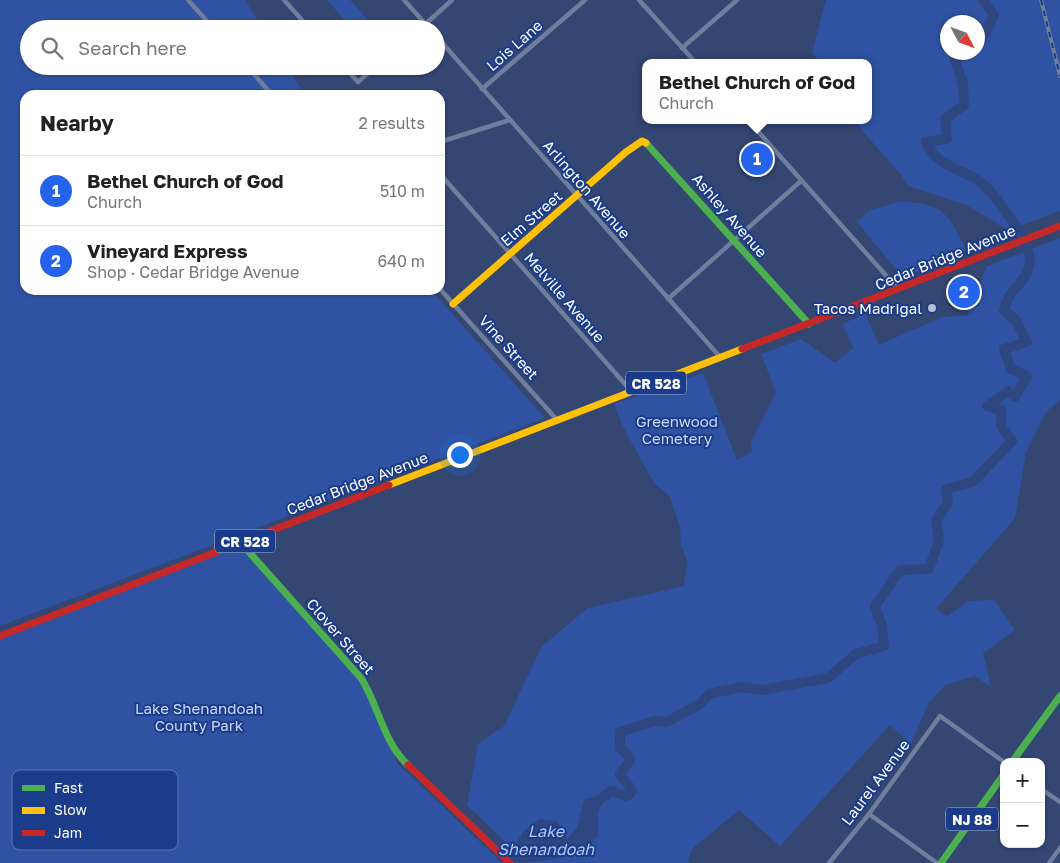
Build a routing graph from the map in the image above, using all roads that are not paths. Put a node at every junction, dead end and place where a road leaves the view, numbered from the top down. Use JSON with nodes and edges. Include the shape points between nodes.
{"nodes":[{"id":1,"x":188,"y":0,"type":"edge"},
{"id":2,"x":284,"y":0,"type":"edge"},
{"id":3,"x":404,"y":0,"type":"edge"},
{"id":4,"x":452,"y":0,"type":"edge"},
{"id":5,"x":585,"y":0,"type":"edge"},
{"id":6,"x":639,"y":0,"type":"edge"},
{"id":7,"x":737,"y":0,"type":"edge"},
{"id":8,"x":206,"y":20,"type":"edge"},
{"id":9,"x":302,"y":20,"type":"edge"},
{"id":10,"x":423,"y":20,"type":"edge"},
{"id":11,"x":429,"y":20,"type":"edge"},
{"id":12,"x":445,"y":46,"type":"edge"},
{"id":13,"x":682,"y":48,"type":"junction"},
{"id":14,"x":692,"y":59,"type":"edge"},
{"id":15,"x":255,"y":75,"type":"edge"},
{"id":16,"x":352,"y":75,"type":"edge"},
{"id":17,"x":366,"y":75,"type":"edge"},
{"id":18,"x":482,"y":89,"type":"junction"},
{"id":19,"x":268,"y":90,"type":"edge"},
{"id":20,"x":510,"y":120,"type":"junction"},
{"id":21,"x":752,"y":125,"type":"edge"},
{"id":22,"x":445,"y":140,"type":"edge"},
{"id":23,"x":626,"y":152,"type":"joint"},
{"id":24,"x":445,"y":180,"type":"edge"},
{"id":25,"x":801,"y":180,"type":"junction"},
{"id":26,"x":577,"y":196,"type":"junction"},
{"id":27,"x":1060,"y":226,"type":"edge"},
{"id":28,"x":734,"y":241,"type":"junction"},
{"id":29,"x":510,"y":254,"type":"junction"},
{"id":30,"x":899,"y":290,"type":"junction"},
{"id":31,"x":445,"y":295,"type":"edge"},
{"id":32,"x":668,"y":299,"type":"junction"},
{"id":33,"x":453,"y":304,"type":"junction"},
{"id":34,"x":809,"y":324,"type":"junction"},
{"id":35,"x":721,"y":358,"type":"junction"},
{"id":36,"x":632,"y":392,"type":"junction"},
{"id":37,"x":558,"y":421,"type":"junction"},
{"id":38,"x":241,"y":543,"type":"junction"},
{"id":39,"x":0,"y":636,"type":"edge"},
{"id":40,"x":1060,"y":696,"type":"edge"},
{"id":41,"x":1015,"y":758,"type":"edge"},
{"id":42,"x":1000,"y":759,"type":"edge"},
{"id":43,"x":1000,"y":779,"type":"edge"},
{"id":44,"x":1045,"y":792,"type":"edge"},
{"id":45,"x":1060,"y":802,"type":"edge"},
{"id":46,"x":869,"y":814,"type":"junction"},
{"id":47,"x":1060,"y":848,"type":"edge"},
{"id":48,"x":510,"y":863,"type":"edge"},
{"id":49,"x":829,"y":863,"type":"edge"},
{"id":50,"x":939,"y":863,"type":"edge"},
{"id":51,"x":1049,"y":863,"type":"edge"}],
"edges":[{"from":1,"to":8,"type":"street"},
{"from":2,"to":9,"type":"street"},
{"from":3,"to":10,"type":"street"},
{"from":4,"to":11,"type":"street"},
{"from":5,"to":18,"type":"street","name":"Lois Lane"},
{"from":6,"to":13,"type":"street"},
{"from":7,"to":13,"type":"street"},
{"from":12,"to":18,"type":"street","name":"Arlington Avenue"},
{"from":13,"to":14,"type":"street"},
{"from":15,"to":19,"type":"street"},
{"from":16,"to":17,"type":"street","via":[[358,82]]},
{"from":18,"to":20,"type":"street","name":"Arlington Avenue"},
{"from":20,"to":22,"type":"street"},
{"from":20,"to":26,"type":"street","name":"Arlington Avenue"},
{"from":21,"to":25,"type":"street"},
{"from":23,"to":26,"type":"main road","name":"Elm Street"},
{"from":23,"to":28,"type":"main road","name":"Ashley Avenue","via":[[642,141],[649,144]]},
{"from":24,"to":29,"type":"street","name":"Melville Avenue"},
{"from":25,"to":28,"type":"street"},
{"from":25,"to":30,"type":"street"},
{"from":26,"to":29,"type":"main road","name":"Elm Street"},
{"from":26,"to":32,"type":"street","name":"Arlington Avenue"},
{"from":27,"to":30,"type":"main road","name":"Cedar Bridge Avenue","number":"CR 528"},
{"from":28,"to":32,"type":"street"},
{"from":28,"to":34,"type":"main road","name":"Ashley Avenue"},
{"from":29,"to":33,"type":"main road","name":"Elm Street"},
{"from":29,"to":36,"type":"street","name":"Melville Avenue"},
{"from":30,"to":34,"type":"main road","name":"Cedar Bridge Avenue","number":"CR 528"},
{"from":31,"to":33,"type":"street","name":"Vine Street"},
{"from":32,"to":35,"type":"street","name":"Arlington Avenue"},
{"from":33,"to":37,"type":"street","name":"Vine Street"},
{"from":34,"to":35,"type":"main road","name":"Cedar Bridge Avenue","number":"CR 528"},
{"from":35,"to":36,"type":"main road","name":"Cedar Bridge Avenue","number":"CR 528"},
{"from":36,"to":37,"type":"main road","name":"Cedar Bridge Avenue","number":"CR 528"},
{"from":37,"to":38,"type":"main road","name":"Cedar Bridge Avenue","number":"CR 528"},
{"from":38,"to":39,"type":"main road","name":"Cedar Bridge Avenue","number":"CR 528"},
{"from":38,"to":48,"type":"main road","name":"Clover Street","via":[[361,678],[386,736],[400,759]]},
{"from":40,"to":41,"type":"main road"},
{"from":42,"to":46,"type":"street","name":"Laurel Avenue","via":[[940,716]]},
{"from":43,"to":50,"type":"main road","number":"NJ 88"},
{"from":44,"to":45,"type":"street"},
{"from":46,"to":49,"type":"street","name":"Laurel Avenue"},
{"from":46,"to":50,"type":"street"},
{"from":47,"to":51,"type":"street"}]}
